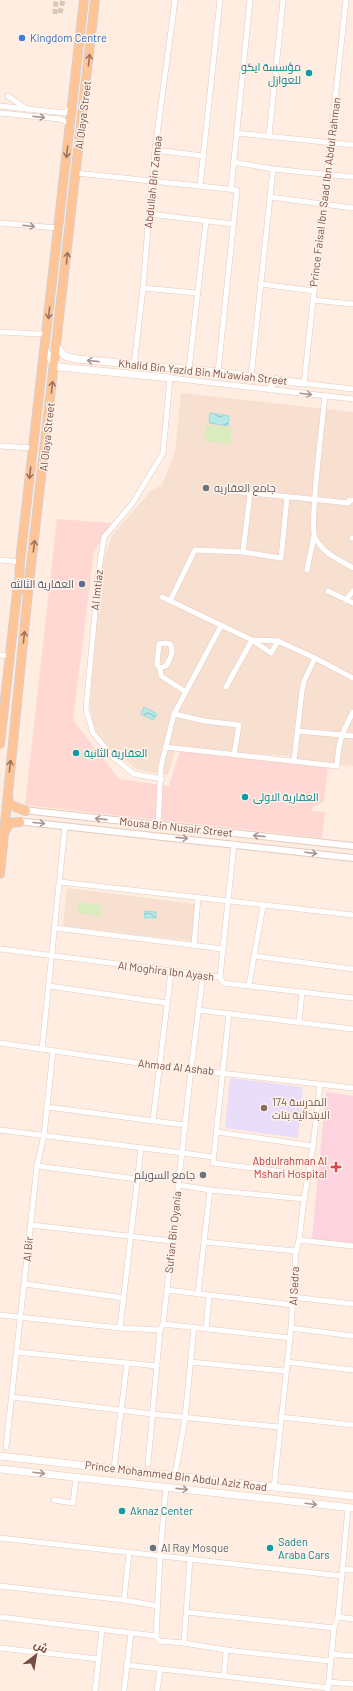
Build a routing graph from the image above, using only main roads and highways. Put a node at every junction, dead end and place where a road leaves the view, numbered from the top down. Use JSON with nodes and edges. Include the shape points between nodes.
{"nodes":[{"id":1,"x":84,"y":0,"type":"edge"},
{"id":2,"x":95,"y":0,"type":"edge"},
{"id":3,"x":70,"y":133,"type":"junction"},
{"id":4,"x":80,"y":135,"type":"junction"},
{"id":5,"x":56,"y":347,"type":"junction"},
{"id":6,"x":44,"y":348,"type":"junction"},
{"id":7,"x":77,"y":359,"type":"junction"},
{"id":8,"x":55,"y":363,"type":"junction"},
{"id":9,"x":76,"y":368,"type":"junction"},
{"id":10,"x":170,"y":378,"type":"road end"},
{"id":11,"x":273,"y":379,"type":"junction"},
{"id":12,"x":302,"y":383,"type":"road end"},
{"id":13,"x":271,"y":390,"type":"road end"},
{"id":14,"x":18,"y":578,"type":"junction"},
{"id":15,"x":28,"y":586,"type":"junction"},
{"id":16,"x":0,"y":742,"type":"edge"},
{"id":17,"x":8,"y":785,"type":"junction"},
{"id":18,"x":2,"y":806,"type":"edge"},
{"id":19,"x":26,"y":811,"type":"road end"},
{"id":20,"x":2,"y":820,"type":"edge"},
{"id":21,"x":18,"y":822,"type":"road end"},
{"id":22,"x":4,"y":838,"type":"junction"},
{"id":23,"x":0,"y":874,"type":"edge"},
{"id":24,"x":0,"y":1456,"type":"edge"},
{"id":25,"x":0,"y":1469,"type":"edge"},
{"id":26,"x":232,"y":1483,"type":"junction"},
{"id":27,"x":205,"y":1492,"type":"junction"},
{"id":28,"x":353,"y":1496,"type":"edge"},
{"id":29,"x":350,"y":1508,"type":"edge"}],
"edges":[{"from":1,"to":3,"type":"main road","name":"Al Olaya Street"},
{"from":4,"to":2,"type":"main road","name":"Al Olaya Street","one_way":true},
{"from":3,"to":4,"type":"main road","via":[[75,125]]},
{"from":3,"to":6,"type":"main road","name":"Al Olaya Street","one_way":true},
{"from":5,"to":4,"type":"main road","name":"Al Olaya Street","one_way":true},
{"from":5,"to":7,"type":"main road","name":"Khalid Bin Yazid Bin Mu'awiah Street","via":[[65,356]]},
{"from":5,"to":8,"type":"main road","name":"Al Olaya Street"},
{"from":6,"to":8,"type":"main road"},
{"from":6,"to":14,"type":"main road","name":"Al Olaya Street","one_way":true},
{"from":7,"to":9,"type":"main road","via":[[74,363]]},
{"from":11,"to":7,"type":"main road","name":"Khalid Bin Yazid Bin Mu'awiah Street","one_way":true},
{"from":8,"to":9,"type":"main road","name":"Khalid Bin Yazid Bin Mu'awiah Street","via":[[59,367]]},
{"from":15,"to":8,"type":"main road","name":"Al Olaya Street","one_way":true},
{"from":9,"to":10,"type":"main road","name":"Khalid Bin Yazid Bin Mu'awiah Street"},
{"from":11,"to":12,"type":"main road","name":"Khalid Bin Yazid Bin Mu'awiah Street"},
{"from":11,"to":13,"type":"main road"},
{"from":14,"to":15,"type":"main road","via":[[20,588],[25,589]]},
{"from":14,"to":16,"type":"main road","name":"Al Olaya Street"},
{"from":17,"to":15,"type":"main road","name":"Al Olaya Street","one_way":true},
{"from":17,"to":18,"type":"main road","name":"Al Olaya Street"},
{"from":17,"to":19,"type":"main road","via":[[9,803]]},
{"from":18,"to":20,"type":"main road","name":"Al Olaya Street"},
{"from":20,"to":22,"type":"main road","name":"Al Olaya Street"},
{"from":21,"to":22,"type":"main road","via":[[8,824]]},
{"from":22,"to":23,"type":"main road","name":"Al Olaya Street"},
{"from":24,"to":26,"type":"main road","name":"Prince Mohammed Bin Abdul Aziz Road"},
{"from":25,"to":27,"type":"main road","name":"Prince Mohammed Bin Abdul Aziz Road","one_way":true},
{"from":26,"to":27,"type":"main road","via":[[206,1485]]},
{"from":26,"to":28,"type":"main road","name":"Prince Mohammed Bin Abdul Aziz Road"},
{"from":27,"to":29,"type":"main road","name":"Prince Mohammed Bin Abdul Aziz Road","one_way":true}]}
